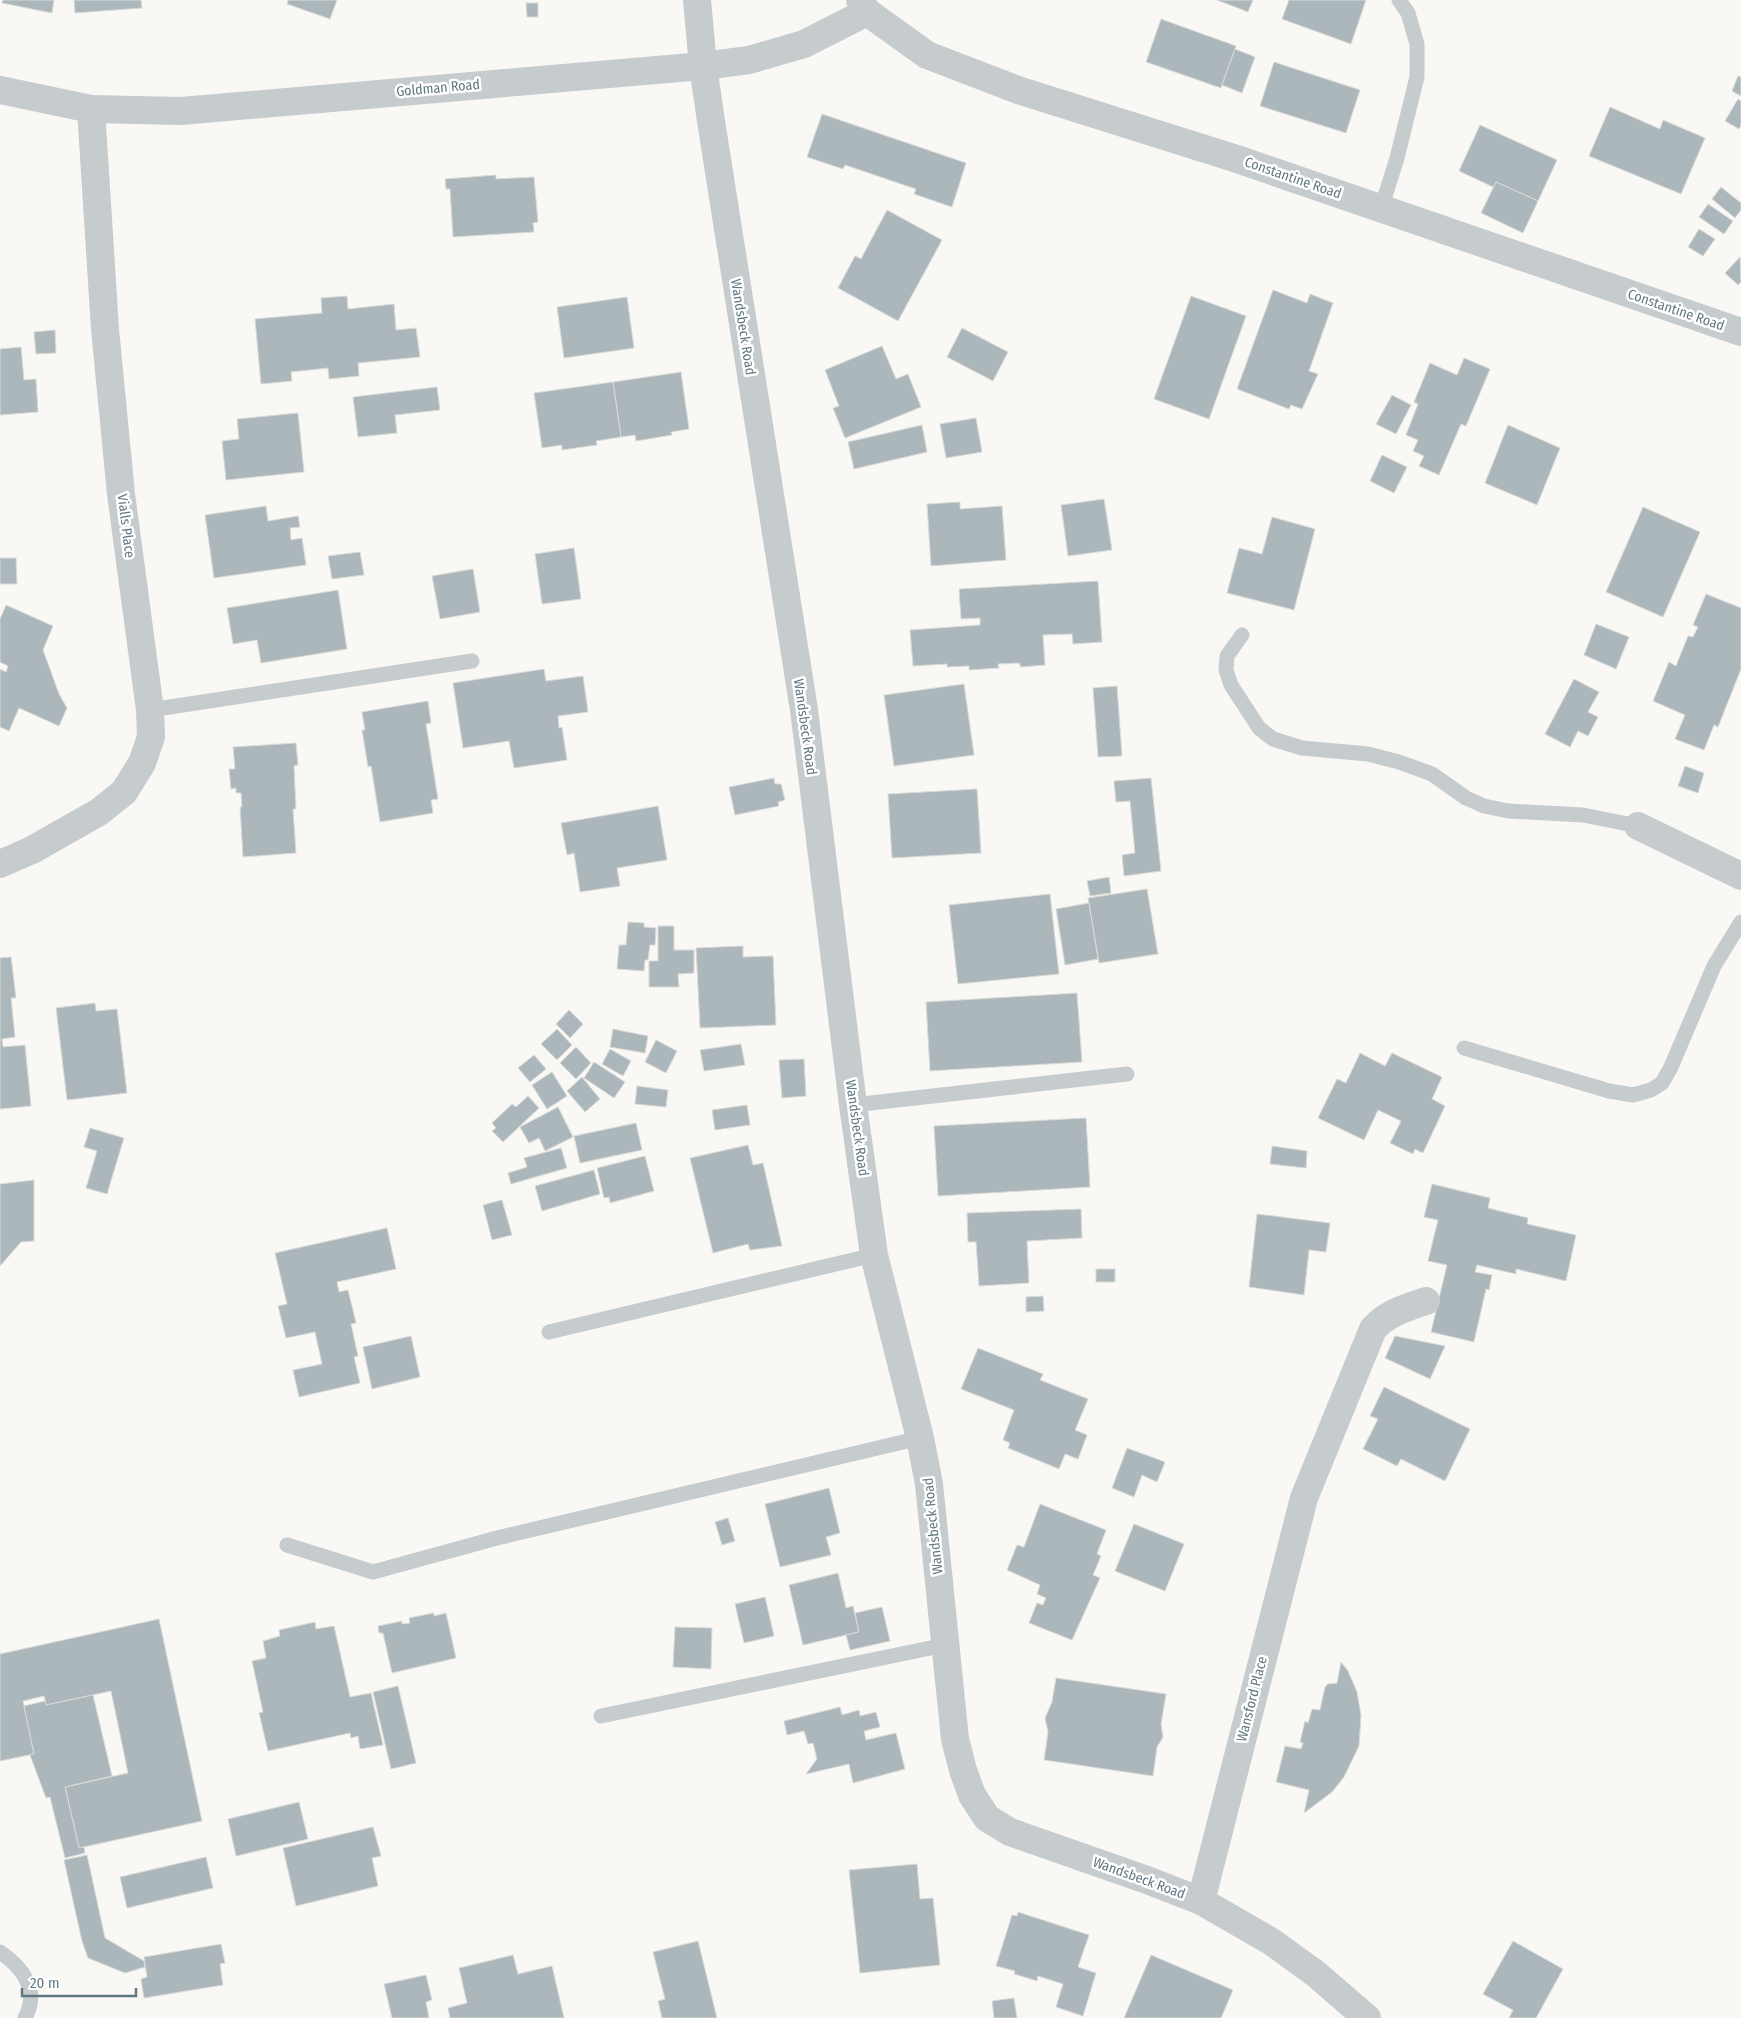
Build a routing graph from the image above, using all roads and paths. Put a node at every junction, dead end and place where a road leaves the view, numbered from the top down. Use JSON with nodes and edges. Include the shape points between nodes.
{"nodes":[{"id":1,"x":697,"y":0,"type":"edge"},
{"id":2,"x":1400,"y":0,"type":"edge"},
{"id":3,"x":864,"y":6,"type":"edge"},
{"id":4,"x":703,"y":66,"type":"junction"},
{"id":5,"x":0,"y":90,"type":"edge"},
{"id":6,"x":91,"y":109,"type":"junction"},
{"id":7,"x":1381,"y":209,"type":"junction"},
{"id":8,"x":1741,"y":332,"type":"edge"},
{"id":9,"x":1242,"y":635,"type":"dead end"},
{"id":10,"x":472,"y":661,"type":"dead end"},
{"id":11,"x":150,"y":710,"type":"junction"},
{"id":12,"x":1638,"y":826,"type":"joint"},
{"id":13,"x":0,"y":864,"type":"edge"},
{"id":14,"x":1741,"y":876,"type":"edge"},
{"id":15,"x":1741,"y":922,"type":"edge"},
{"id":16,"x":1464,"y":1048,"type":"dead end"},
{"id":17,"x":1127,"y":1074,"type":"dead end"},
{"id":18,"x":853,"y":1105,"type":"junction"},
{"id":19,"x":874,"y":1255,"type":"junction"},
{"id":20,"x":1426,"y":1300,"type":"dead end"},
{"id":21,"x":549,"y":1332,"type":"dead end"},
{"id":22,"x":920,"y":1438,"type":"junction"},
{"id":23,"x":287,"y":1545,"type":"dead end"},
{"id":24,"x":945,"y":1645,"type":"junction"},
{"id":25,"x":601,"y":1716,"type":"dead end"},
{"id":26,"x":1201,"y":1901,"type":"junction"},
{"id":27,"x":0,"y":1952,"type":"edge"},
{"id":28,"x":25,"y":2018,"type":"edge"},
{"id":29,"x":1367,"y":2018,"type":"edge"}],
"edges":[{"from":1,"to":4,"type":"street","name":"Wandsbeck Road"},
{"from":2,"to":7,"type":"lane","via":[[1417,44],[1417,77]]},
{"from":3,"to":4,"type":"street","name":"Goldman Road","via":[[804,44],[749,60]]},
{"from":3,"to":7,"type":"street","name":"Constantine Road","via":[[927,54],[1018,90],[1237,159]]},
{"from":4,"to":6,"type":"street","name":"Goldman Road","via":[[181,111]]},
{"from":4,"to":18,"type":"street","name":"Wandsbeck Road","via":[[804,710]]},
{"from":5,"to":6,"type":"street","name":"Goldman Road"},
{"from":6,"to":11,"type":"street","name":"Vialls Place","via":[[104,329],[121,494]]},
{"from":7,"to":8,"type":"street","name":"Constantine Road"},
{"from":9,"to":12,"type":"lane","via":[[1227,656],[1226,670],[1231,685],[1259,728],[1273,739],[1302,748],[1368,754],[1399,762],[1432,774],[1466,798],[1484,806],[1508,811],[1584,815]]},
{"from":10,"to":11,"type":"lane"},
{"from":11,"to":13,"type":"street","name":"Vialls Place","via":[[151,737],[142,764],[124,792],[100,812]]},
{"from":12,"to":14,"type":"street"},
{"from":15,"to":16,"type":"lane","via":[[1714,966],[1671,1067],[1662,1083],[1651,1090],[1633,1095],[1609,1091]]},
{"from":17,"to":18,"type":"lane"},
{"from":18,"to":19,"type":"street","name":"Wandsbeck Road"},
{"from":19,"to":21,"type":"lane"},
{"from":19,"to":22,"type":"street","name":"Wandsbeck Road"},
{"from":20,"to":26,"type":"street","name":"Wansford Place","via":[[1381,1319],[1373,1329],[1304,1498]]},
{"from":22,"to":23,"type":"lane","via":[[497,1538],[373,1572]]},
{"from":22,"to":24,"type":"street","name":"Wandsbeck Road","via":[[929,1484]]},
{"from":24,"to":25,"type":"lane"},
{"from":24,"to":26,"type":"street","name":"Wandsbeck Road","via":[[955,1739],[972,1795],[987,1818],[1010,1832]]},
{"from":26,"to":29,"type":"street","name":"Wandsbeck Road","via":[[1272,1942]]},
{"from":27,"to":28,"type":"lane","via":[[22,1970],[30,1985],[30,2002]]}]}
